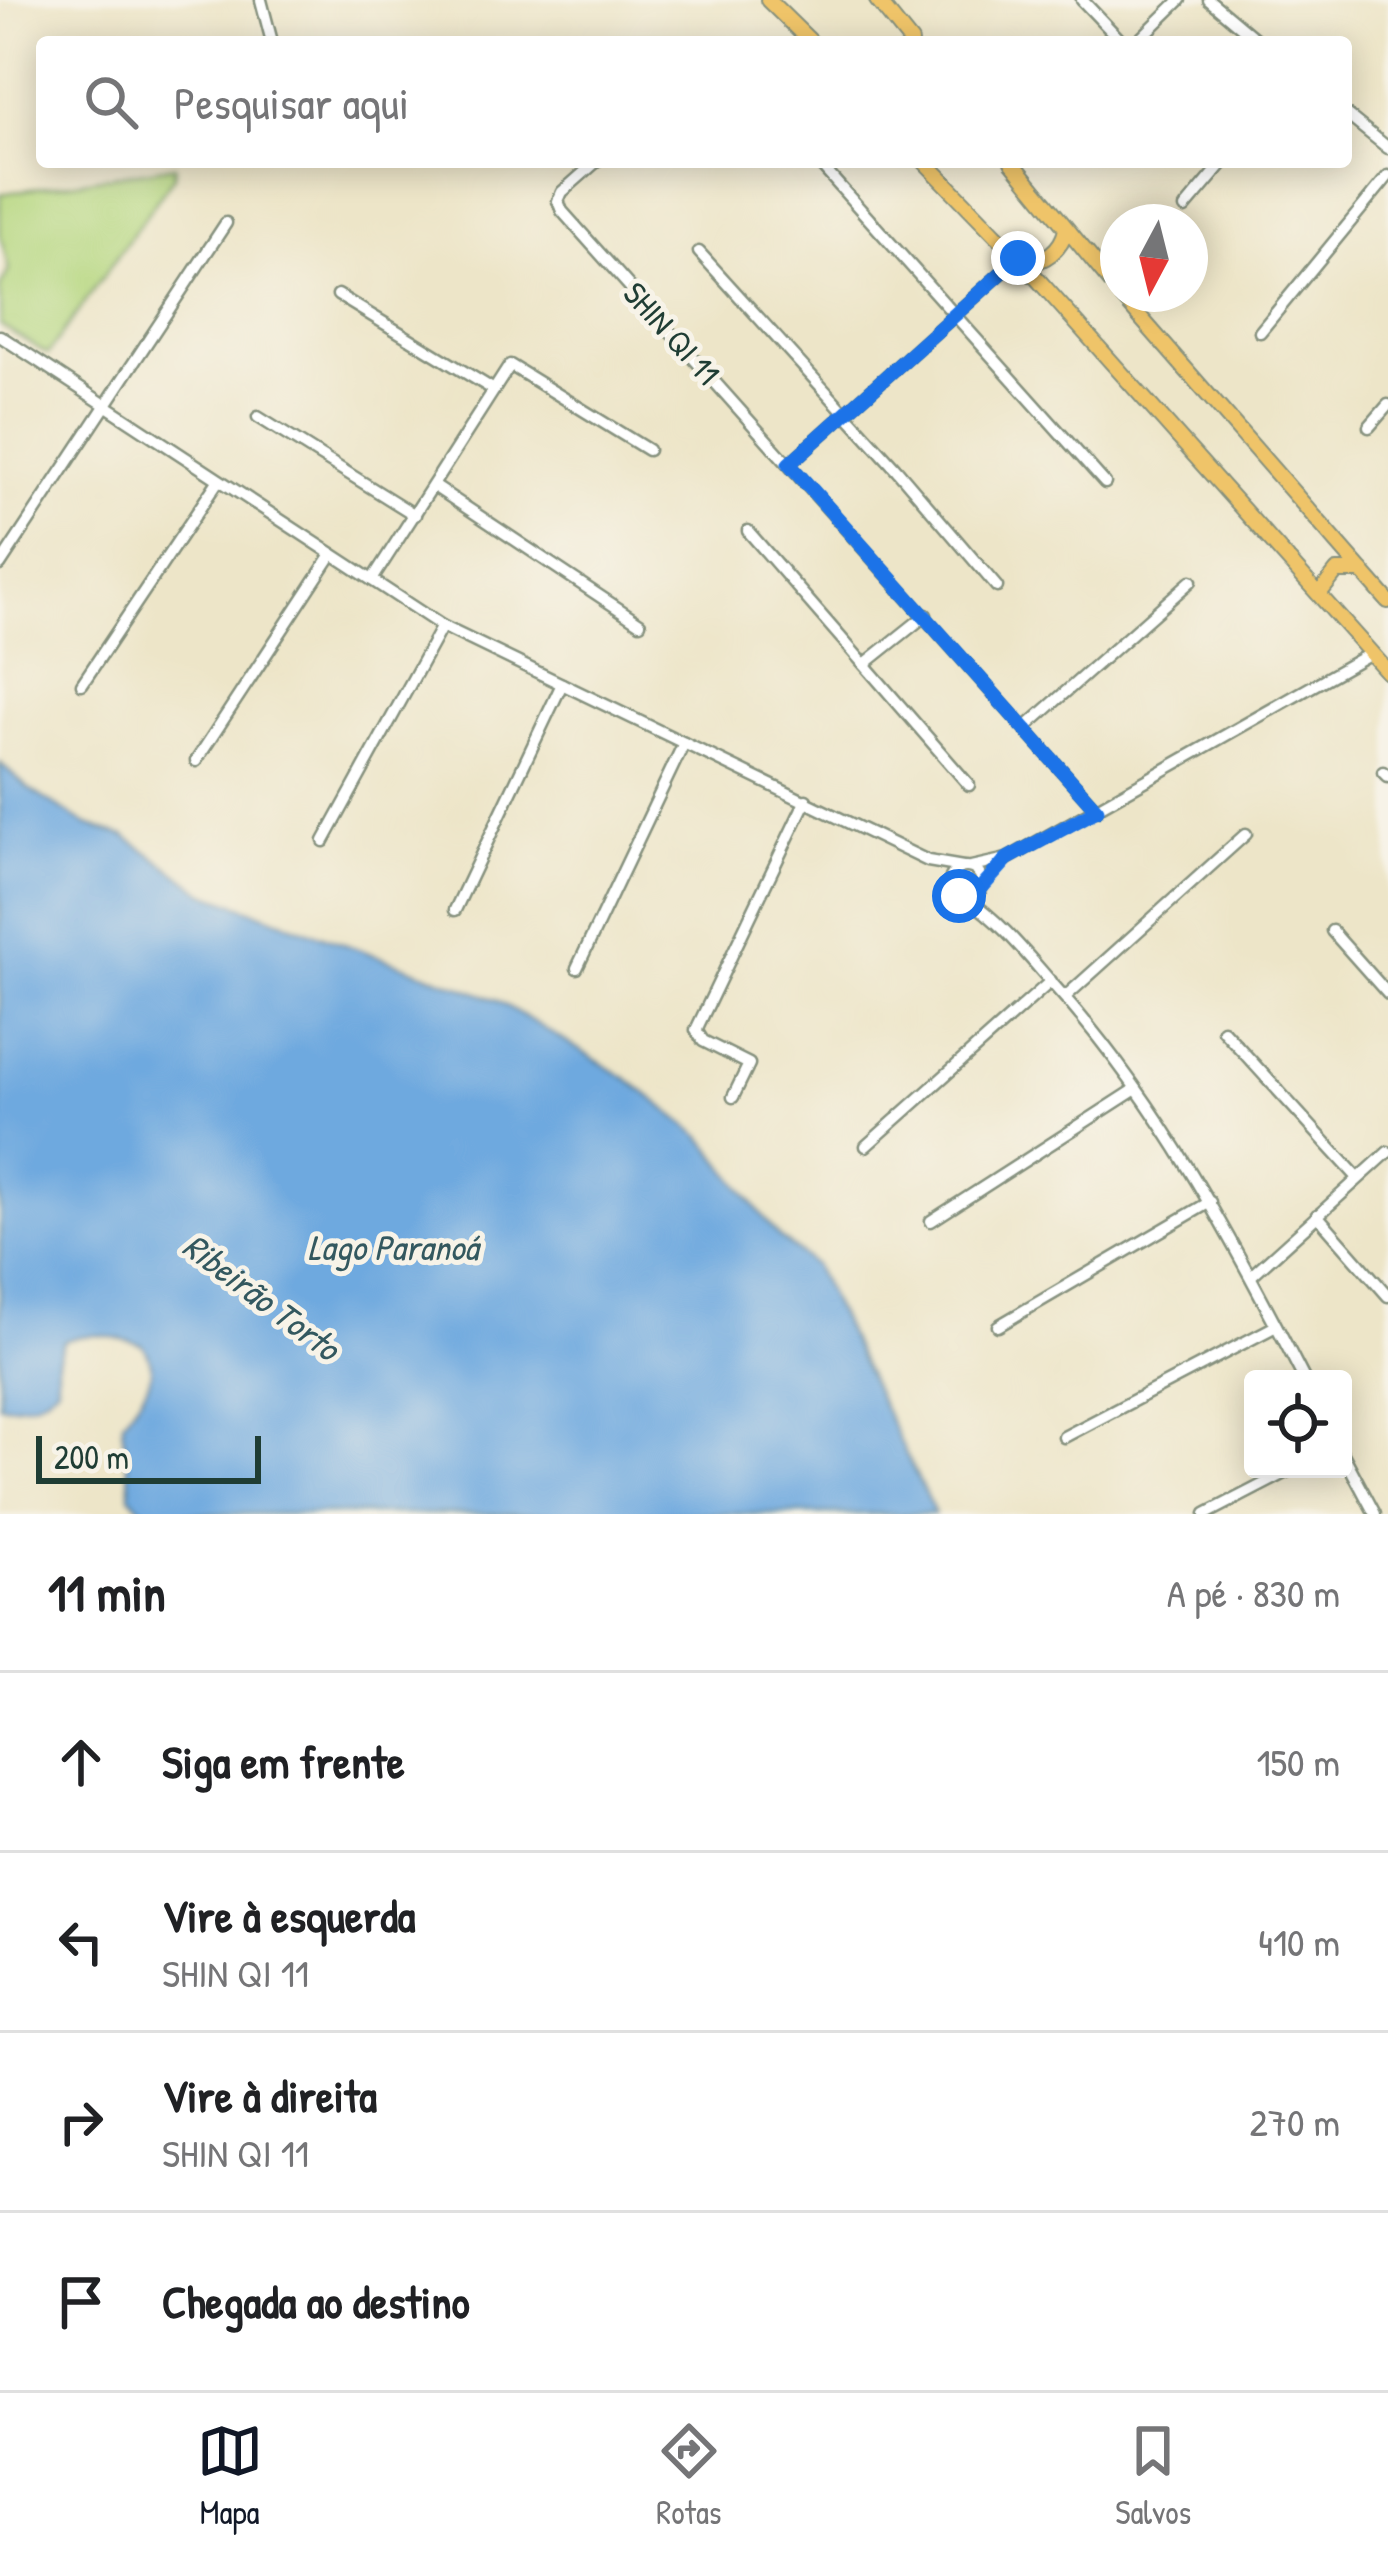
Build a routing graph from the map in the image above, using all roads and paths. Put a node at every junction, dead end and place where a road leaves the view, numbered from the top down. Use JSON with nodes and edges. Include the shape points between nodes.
{"nodes":[{"id":1,"x":261,"y":0,"type":"edge"},
{"id":2,"x":768,"y":0,"type":"edge"},
{"id":3,"x":877,"y":0,"type":"edge"},
{"id":4,"x":1082,"y":0,"type":"edge"},
{"id":5,"x":1180,"y":0,"type":"edge"},
{"id":6,"x":1209,"y":0,"type":"edge"},
{"id":7,"x":270,"y":36,"type":"edge"},
{"id":8,"x":805,"y":36,"type":"edge"},
{"id":9,"x":906,"y":36,"type":"edge"},
{"id":10,"x":1116,"y":36,"type":"edge"},
{"id":11,"x":1143,"y":36,"type":"edge"},
{"id":12,"x":1252,"y":36,"type":"edge"},
{"id":13,"x":1352,"y":119,"type":"edge"},
{"id":14,"x":1388,"y":148,"type":"edge"},
{"id":15,"x":589,"y":168,"type":"edge"},
{"id":16,"x":823,"y":168,"type":"edge"},
{"id":17,"x":932,"y":168,"type":"edge"},
{"id":18,"x":1019,"y":168,"type":"edge"},
{"id":19,"x":1219,"y":168,"type":"edge"},
{"id":20,"x":1388,"y":176,"type":"edge"},
{"id":21,"x":1188,"y":204,"type":"edge"},
{"id":22,"x":226,"y":223,"type":"dead end"},
{"id":23,"x":1066,"y":229,"type":"junction"},
{"id":24,"x":699,"y":252,"type":"dead end"},
{"id":25,"x":1021,"y":261,"type":"junction"},
{"id":26,"x":1100,"y":270,"type":"edge"},
{"id":27,"x":338,"y":295,"type":"dead end"},
{"id":28,"x":1136,"y":312,"type":"edge"},
{"id":29,"x":955,"y":314,"type":"junction"},
{"id":30,"x":1260,"y":332,"type":"dead end"},
{"id":31,"x":0,"y":336,"type":"edge"},
{"id":32,"x":494,"y":390,"type":"junction"},
{"id":33,"x":104,"y":405,"type":"junction"},
{"id":34,"x":1388,"y":405,"type":"edge"},
{"id":35,"x":847,"y":413,"type":"junction"},
{"id":36,"x":257,"y":417,"type":"dead end"},
{"id":37,"x":1369,"y":427,"type":"dead end"},
{"id":38,"x":649,"y":450,"type":"dead end"},
{"id":39,"x":789,"y":464,"type":"junction"},
{"id":40,"x":218,"y":481,"type":"junction"},
{"id":41,"x":1105,"y":483,"type":"dead end"},
{"id":42,"x":434,"y":486,"type":"junction"},
{"id":43,"x":416,"y":514,"type":"junction"},
{"id":44,"x":748,"y":531,"type":"dead end"},
{"id":45,"x":332,"y":554,"type":"junction"},
{"id":46,"x":0,"y":565,"type":"edge"},
{"id":47,"x":1362,"y":571,"type":"junction"},
{"id":48,"x":372,"y":580,"type":"junction"},
{"id":49,"x":1190,"y":581,"type":"dead end"},
{"id":50,"x":998,"y":587,"type":"dead end"},
{"id":51,"x":1319,"y":594,"type":"junction"},
{"id":52,"x":1388,"y":602,"type":"edge"},
{"id":53,"x":926,"y":615,"type":"junction"},
{"id":54,"x":640,"y":623,"type":"dead end"},
{"id":55,"x":442,"y":626,"type":"junction"},
{"id":56,"x":1372,"y":653,"type":"junction"},
{"id":57,"x":866,"y":663,"type":"junction"},
{"id":58,"x":1388,"y":672,"type":"edge"},
{"id":59,"x":82,"y":684,"type":"dead end"},
{"id":60,"x":562,"y":684,"type":"junction"},
{"id":61,"x":1026,"y":728,"type":"junction"},
{"id":62,"x":684,"y":743,"type":"junction"},
{"id":63,"x":196,"y":761,"type":"dead end"},
{"id":64,"x":969,"y":784,"type":"dead end"},
{"id":65,"x":806,"y":800,"type":"junction"},
{"id":66,"x":1097,"y":810,"type":"junction"},
{"id":67,"x":1246,"y":834,"type":"dead end"},
{"id":68,"x":324,"y":841,"type":"dead end"},
{"id":69,"x":1007,"y":859,"type":"junction"},
{"id":70,"x":928,"y":862,"type":"junction"},
{"id":71,"x":967,"y":867,"type":"junction"},
{"id":72,"x":951,"y":885,"type":"junction"},
{"id":73,"x":982,"y":885,"type":"junction"},
{"id":74,"x":966,"y":898,"type":"junction"},
{"id":75,"x":455,"y":910,"type":"dead end"},
{"id":76,"x":994,"y":917,"type":"junction"},
{"id":77,"x":1332,"y":931,"type":"dead end"},
{"id":78,"x":577,"y":968,"type":"dead end"},
{"id":79,"x":1051,"y":981,"type":"junction"},
{"id":80,"x":1388,"y":994,"type":"edge"},
{"id":81,"x":1065,"y":997,"type":"junction"},
{"id":82,"x":1223,"y":1030,"type":"dead end"},
{"id":83,"x":1136,"y":1089,"type":"junction"},
{"id":84,"x":734,"y":1097,"type":"dead end"},
{"id":85,"x":866,"y":1146,"type":"dead end"},
{"id":86,"x":1388,"y":1152,"type":"edge"},
{"id":87,"x":1358,"y":1178,"type":"junction"},
{"id":88,"x":1210,"y":1202,"type":"junction"},
{"id":89,"x":1317,"y":1215,"type":"junction"},
{"id":90,"x":931,"y":1221,"type":"dead end"},
{"id":91,"x":1251,"y":1276,"type":"junction"},
{"id":92,"x":1388,"y":1296,"type":"edge"},
{"id":93,"x":998,"y":1326,"type":"dead end"},
{"id":94,"x":1276,"y":1326,"type":"junction"},
{"id":95,"x":1299,"y":1370,"type":"edge"},
{"id":96,"x":1064,"y":1437,"type":"dead end"},
{"id":97,"x":1352,"y":1470,"type":"edge"},
{"id":98,"x":1276,"y":1478,"type":"edge"},
{"id":99,"x":1206,"y":1514,"type":"edge"},
{"id":100,"x":1376,"y":1514,"type":"edge"}],
"edges":[{"from":1,"to":7,"type":"street"},
{"from":2,"to":8,"type":"main road"},
{"from":3,"to":9,"type":"main road"},
{"from":4,"to":10,"type":"street"},
{"from":5,"to":11,"type":"street"},
{"from":6,"to":12,"type":"street"},
{"from":13,"to":14,"type":"street"},
{"from":15,"to":39,"type":"street","name":"SHIN QI 11","via":[[562,192],[562,211]]},
{"from":16,"to":29,"type":"street"},
{"from":17,"to":25,"type":"main road"},
{"from":18,"to":23,"type":"main road"},
{"from":19,"to":21,"type":"street"},
{"from":20,"to":30,"type":"street"},
{"from":22,"to":33,"type":"street"},
{"from":23,"to":25,"type":"main road","via":[[1052,253]]},
{"from":23,"to":26,"type":"main road"},
{"from":24,"to":35,"type":"street"},
{"from":25,"to":29,"type":"street"},
{"from":25,"to":51,"type":"main road"},
{"from":27,"to":32,"type":"street"},
{"from":28,"to":47,"type":"main road"},
{"from":29,"to":35,"type":"street"},
{"from":29,"to":41,"type":"street"},
{"from":31,"to":33,"type":"street"},
{"from":32,"to":38,"type":"street","via":[[510,364]]},
{"from":32,"to":42,"type":"street"},
{"from":33,"to":40,"type":"street"},
{"from":33,"to":46,"type":"street"},
{"from":34,"to":37,"type":"street"},
{"from":35,"to":39,"type":"street"},
{"from":35,"to":50,"type":"street"},
{"from":36,"to":43,"type":"street"},
{"from":39,"to":53,"type":"street","name":"SHIN QI 11"},
{"from":40,"to":45,"type":"street"},
{"from":40,"to":59,"type":"street"},
{"from":42,"to":43,"type":"street"},
{"from":42,"to":54,"type":"street"},
{"from":43,"to":48,"type":"street"},
{"from":44,"to":57,"type":"street"},
{"from":45,"to":48,"type":"street"},
{"from":45,"to":63,"type":"street"},
{"from":47,"to":51,"type":"main road","via":[[1337,571]]},
{"from":47,"to":52,"type":"main road"},
{"from":48,"to":55,"type":"street"},
{"from":49,"to":61,"type":"street"},
{"from":51,"to":56,"type":"main road"},
{"from":53,"to":57,"type":"street"},
{"from":53,"to":61,"type":"street","name":"SHIN QI 11"},
{"from":55,"to":60,"type":"street"},
{"from":55,"to":68,"type":"street"},
{"from":56,"to":58,"type":"main road"},
{"from":56,"to":66,"type":"street"},
{"from":57,"to":64,"type":"street"},
{"from":60,"to":62,"type":"street"},
{"from":60,"to":75,"type":"street"},
{"from":61,"to":66,"type":"street","name":"SHIN QI 11"},
{"from":62,"to":65,"type":"street"},
{"from":62,"to":78,"type":"street"},
{"from":65,"to":70,"type":"street"},
{"from":65,"to":84,"type":"street","via":[[696,1030],[749,1064]]},
{"from":66,"to":69,"type":"street"},
{"from":67,"to":81,"type":"street"},
{"from":69,"to":71,"type":"street"},
{"from":69,"to":73,"type":"street"},
{"from":70,"to":71,"type":"street"},
{"from":70,"to":72,"type":"street"},
{"from":71,"to":72,"type":"street"},
{"from":71,"to":73,"type":"street"},
{"from":72,"to":74,"type":"street"},
{"from":73,"to":74,"type":"street"},
{"from":73,"to":76,"type":"street"},
{"from":74,"to":76,"type":"street"},
{"from":76,"to":79,"type":"street"},
{"from":77,"to":80,"type":"street"},
{"from":79,"to":81,"type":"street"},
{"from":79,"to":85,"type":"street"},
{"from":81,"to":83,"type":"street"},
{"from":82,"to":87,"type":"street"},
{"from":83,"to":88,"type":"street"},
{"from":83,"to":90,"type":"street"},
{"from":86,"to":87,"type":"street"},
{"from":87,"to":89,"type":"street"},
{"from":88,"to":91,"type":"street"},
{"from":88,"to":93,"type":"street"},
{"from":89,"to":91,"type":"street"},
{"from":89,"to":92,"type":"street"},
{"from":91,"to":94,"type":"street"},
{"from":94,"to":95,"type":"street"},
{"from":94,"to":96,"type":"street"},
{"from":97,"to":100,"type":"street"},
{"from":98,"to":99,"type":"street"}]}
